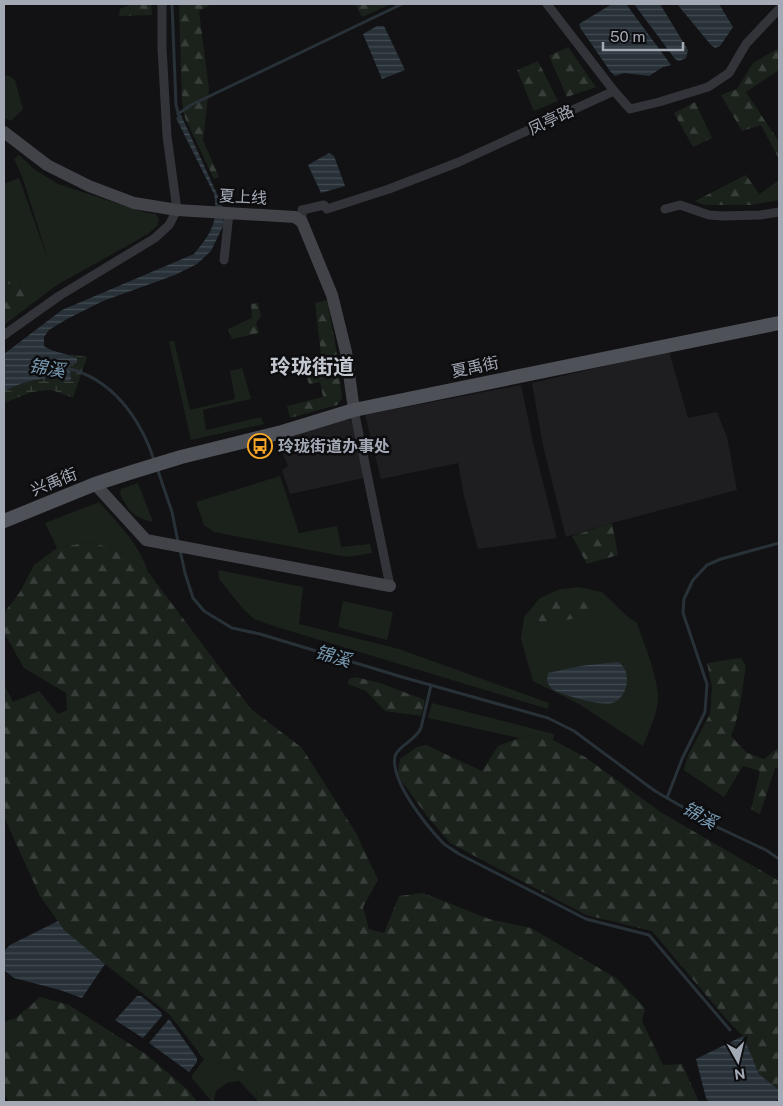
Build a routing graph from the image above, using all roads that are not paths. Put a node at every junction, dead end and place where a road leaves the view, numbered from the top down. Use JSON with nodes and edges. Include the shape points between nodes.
{"nodes":[{"id":1,"x":162,"y":4,"type":"edge"},
{"id":2,"x":547,"y":4,"type":"edge"},
{"id":3,"x":779,"y":8,"type":"edge"},
{"id":4,"x":614,"y":91,"type":"junction"},
{"id":5,"x":4,"y":132,"type":"edge"},
{"id":6,"x":665,"y":209,"type":"dead end"},
{"id":7,"x":176,"y":210,"type":"junction"},
{"id":8,"x":779,"y":212,"type":"edge"},
{"id":9,"x":229,"y":213,"type":"junction"},
{"id":10,"x":302,"y":222,"type":"junction"},
{"id":11,"x":224,"y":260,"type":"dead end"},
{"id":12,"x":779,"y":323,"type":"edge"},
{"id":13,"x":4,"y":335,"type":"edge"},
{"id":14,"x":354,"y":410,"type":"junction"},
{"id":15,"x":95,"y":484,"type":"junction"},
{"id":16,"x":4,"y":519,"type":"edge"},
{"id":17,"x":390,"y":586,"type":"joint"}],
"edges":[{"from":1,"to":7,"type":"street","via":[[166,116]]},
{"from":2,"to":4,"type":"street"},
{"from":3,"to":4,"type":"street","via":[[746,44],[729,73],[708,87],[630,109]]},
{"from":4,"to":10,"type":"street","name":"凤亭路","via":[[459,162],[389,189],[327,209],[324,204],[302,210]]},
{"from":5,"to":7,"type":"street","name":"夏上线","via":[[47,165],[89,186],[134,203]]},
{"from":6,"to":8,"type":"street","via":[[680,205],[724,216]]},
{"from":7,"to":9,"type":"street","name":"夏上线"},
{"from":7,"to":13,"type":"street","via":[[169,225],[155,238],[60,296]]},
{"from":9,"to":10,"type":"street","name":"夏上线","via":[[295,217]]},
{"from":9,"to":11,"type":"street"},
{"from":10,"to":14,"type":"street","via":[[332,295],[346,352]]},
{"from":12,"to":14,"type":"main road","name":"夏禹街"},
{"from":14,"to":15,"type":"main road","name":"夏禹街"},
{"from":14,"to":17,"type":"street"},
{"from":15,"to":16,"type":"main road","name":"兴禹街"},
{"from":15,"to":17,"type":"street","via":[[146,540]]}]}
